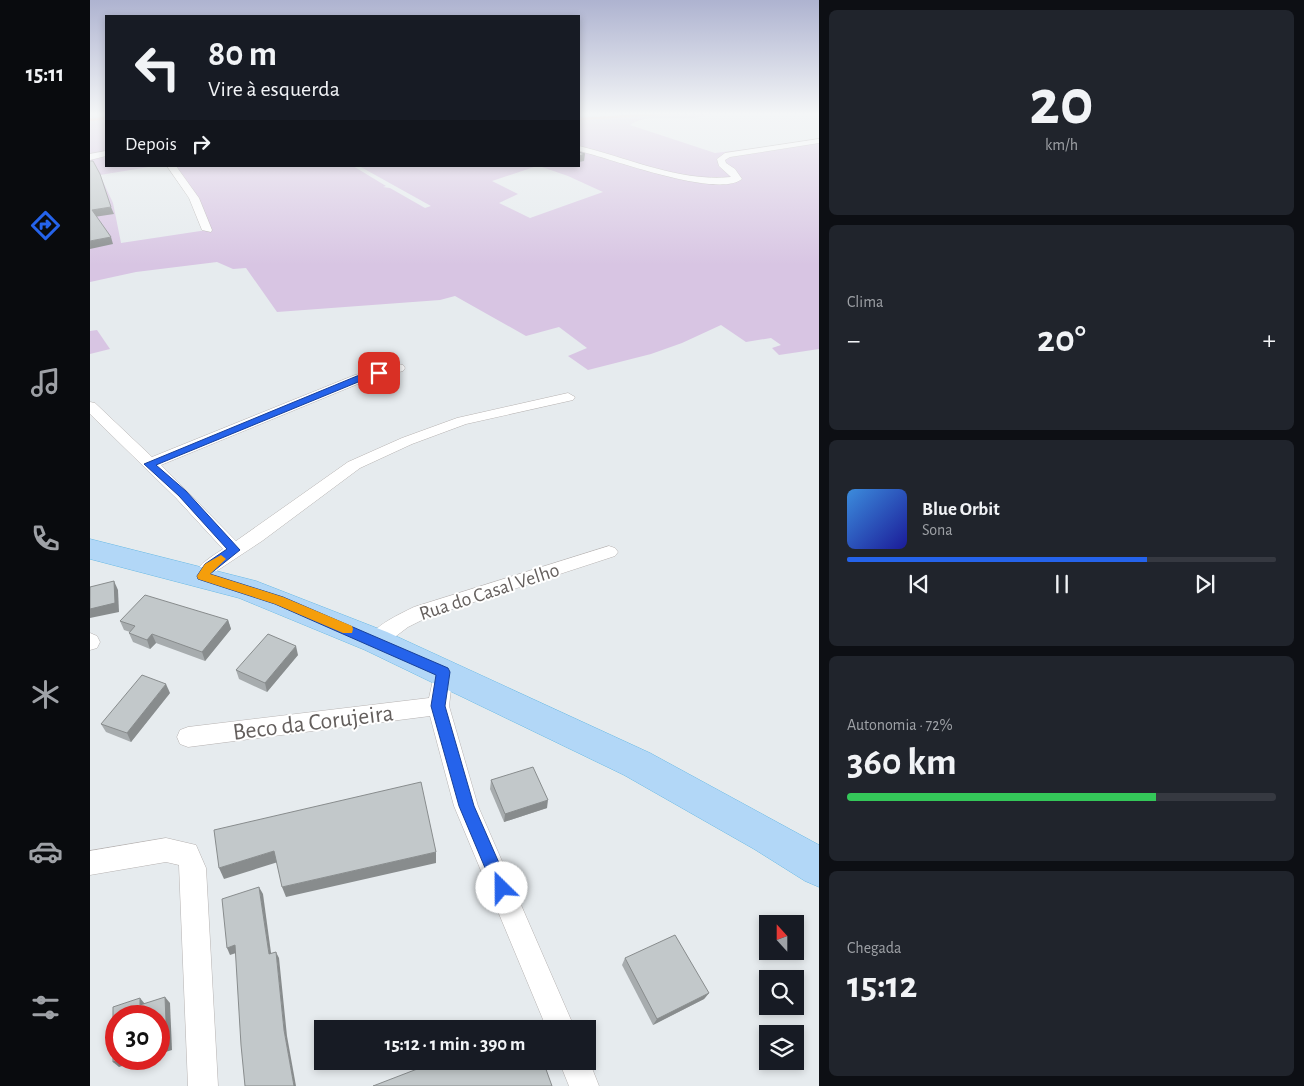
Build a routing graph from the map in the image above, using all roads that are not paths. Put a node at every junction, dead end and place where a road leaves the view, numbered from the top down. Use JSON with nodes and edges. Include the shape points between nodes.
{"nodes":[{"id":1,"x":635,"y":164,"type":"edge"},
{"id":2,"x":722,"y":164,"type":"edge"},
{"id":3,"x":171,"y":167,"type":"edge"},
{"id":4,"x":207,"y":230,"type":"dead end"},
{"id":5,"x":398,"y":368,"type":"dead end"},
{"id":6,"x":568,"y":397,"type":"dead end"},
{"id":7,"x":90,"y":406,"type":"edge"},
{"id":8,"x":149,"y":464,"type":"junction"},
{"id":9,"x":90,"y":549,"type":"edge"},
{"id":10,"x":234,"y":550,"type":"junction"},
{"id":11,"x":609,"y":552,"type":"dead end"},
{"id":12,"x":202,"y":576,"type":"junction"},
{"id":13,"x":376,"y":641,"type":"junction"},
{"id":14,"x":443,"y":672,"type":"junction"},
{"id":15,"x":438,"y":706,"type":"junction"},
{"id":16,"x":188,"y":737,"type":"dead end"},
{"id":17,"x":90,"y":863,"type":"edge"},
{"id":18,"x":819,"y":867,"type":"edge"},
{"id":19,"x":556,"y":1020,"type":"edge"},
{"id":20,"x":578,"y":1070,"type":"edge"},
{"id":21,"x":203,"y":1086,"type":"edge"},
{"id":22,"x":584,"y":1086,"type":"edge"}],
"edges":[{"from":1,"to":2,"type":"street","via":[[714,182],[737,179]]},
{"from":3,"to":4,"type":"street","via":[[194,198]]},
{"from":5,"to":8,"type":"street","via":[[360,378]]},
{"from":6,"to":10,"type":"street","via":[[462,422],[362,461]]},
{"from":7,"to":8,"type":"street"},
{"from":8,"to":10,"type":"street"},
{"from":9,"to":12,"type":"main road"},
{"from":10,"to":12,"type":"street","via":[[209,567]]},
{"from":11,"to":13,"type":"street","name":"Rua do Casal Velho","via":[[421,612]]},
{"from":12,"to":13,"type":"main road","via":[[279,600]]},
{"from":13,"to":14,"type":"main road"},
{"from":14,"to":15,"type":"street"},
{"from":14,"to":18,"type":"main road","via":[[637,764]]},
{"from":15,"to":16,"type":"street","name":"Beco da Corujeira"},
{"from":15,"to":19,"type":"street","via":[[466,806]]},
{"from":17,"to":21,"type":"street","via":[[166,850],[187,854],[193,868]]},
{"from":20,"to":22,"type":"street"}]}
